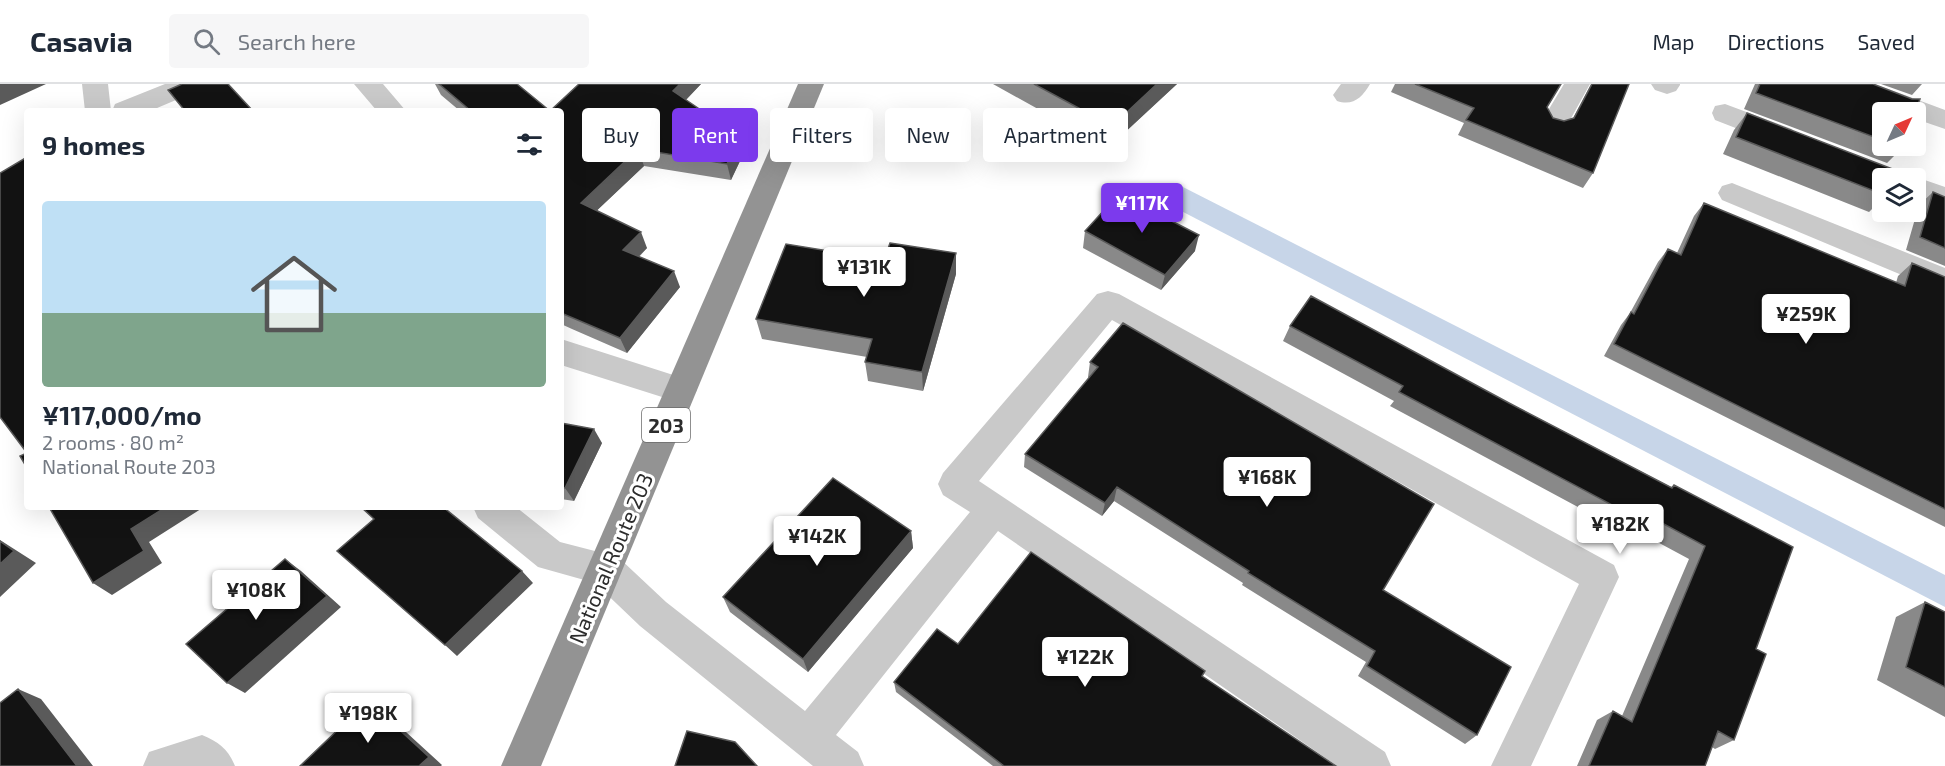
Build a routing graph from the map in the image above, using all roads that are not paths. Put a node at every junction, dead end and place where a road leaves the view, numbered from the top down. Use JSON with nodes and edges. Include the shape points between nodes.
{"nodes":[{"id":1,"x":95,"y":84,"type":"edge"},
{"id":2,"x":198,"y":84,"type":"edge"},
{"id":3,"x":367,"y":84,"type":"edge"},
{"id":4,"x":811,"y":84,"type":"edge"},
{"id":5,"x":1577,"y":84,"type":"edge"},
{"id":6,"x":1849,"y":84,"type":"edge"},
{"id":7,"x":98,"y":108,"type":"edge"},
{"id":8,"x":132,"y":108,"type":"edge"},
{"id":9,"x":390,"y":108,"type":"edge"},
{"id":10,"x":1725,"y":113,"type":"dead end"},
{"id":11,"x":1945,"y":120,"type":"edge"},
{"id":12,"x":1554,"y":124,"type":"edge"},
{"id":13,"x":1803,"y":144,"type":"edge"},
{"id":14,"x":1926,"y":192,"type":"edge"},
{"id":15,"x":1732,"y":193,"type":"dead end"},
{"id":16,"x":1945,"y":199,"type":"edge"},
{"id":17,"x":1945,"y":280,"type":"edge"},
{"id":18,"x":564,"y":352,"type":"edge"},
{"id":19,"x":681,"y":390,"type":"junction"},
{"id":20,"x":994,"y":509,"type":"junction"},
{"id":21,"x":494,"y":510,"type":"edge"},
{"id":22,"x":605,"y":569,"type":"junction"},
{"id":23,"x":809,"y":737,"type":"junction"},
{"id":24,"x":163,"y":766,"type":"edge"},
{"id":25,"x":215,"y":766,"type":"edge"},
{"id":26,"x":521,"y":766,"type":"edge"},
{"id":27,"x":844,"y":766,"type":"edge"},
{"id":28,"x":1371,"y":766,"type":"edge"},
{"id":29,"x":1511,"y":766,"type":"edge"}],
"edges":[{"from":1,"to":7,"type":"street"},
{"from":2,"to":8,"type":"street"},
{"from":3,"to":9,"type":"street"},
{"from":4,"to":19,"type":"highway","name":"National Route 203","number":"203"},
{"from":5,"to":12,"type":"street"},
{"from":6,"to":11,"type":"street"},
{"from":10,"to":13,"type":"street"},
{"from":14,"to":16,"type":"street"},
{"from":15,"to":17,"type":"street"},
{"from":18,"to":19,"type":"street"},
{"from":19,"to":22,"type":"highway","name":"National Route 203","number":"203"},
{"from":20,"to":23,"type":"street"},
{"from":20,"to":28,"type":"street"},
{"from":20,"to":29,"type":"street","via":[[955,484],[1108,303],[1601,577]]},
{"from":21,"to":22,"type":"street","via":[[551,556]]},
{"from":22,"to":23,"type":"street","via":[[653,614]]},
{"from":22,"to":26,"type":"highway","name":"National Route 203","number":"203"},
{"from":23,"to":27,"type":"street"},
{"from":24,"to":25,"type":"street","via":[[202,754]]}]}
